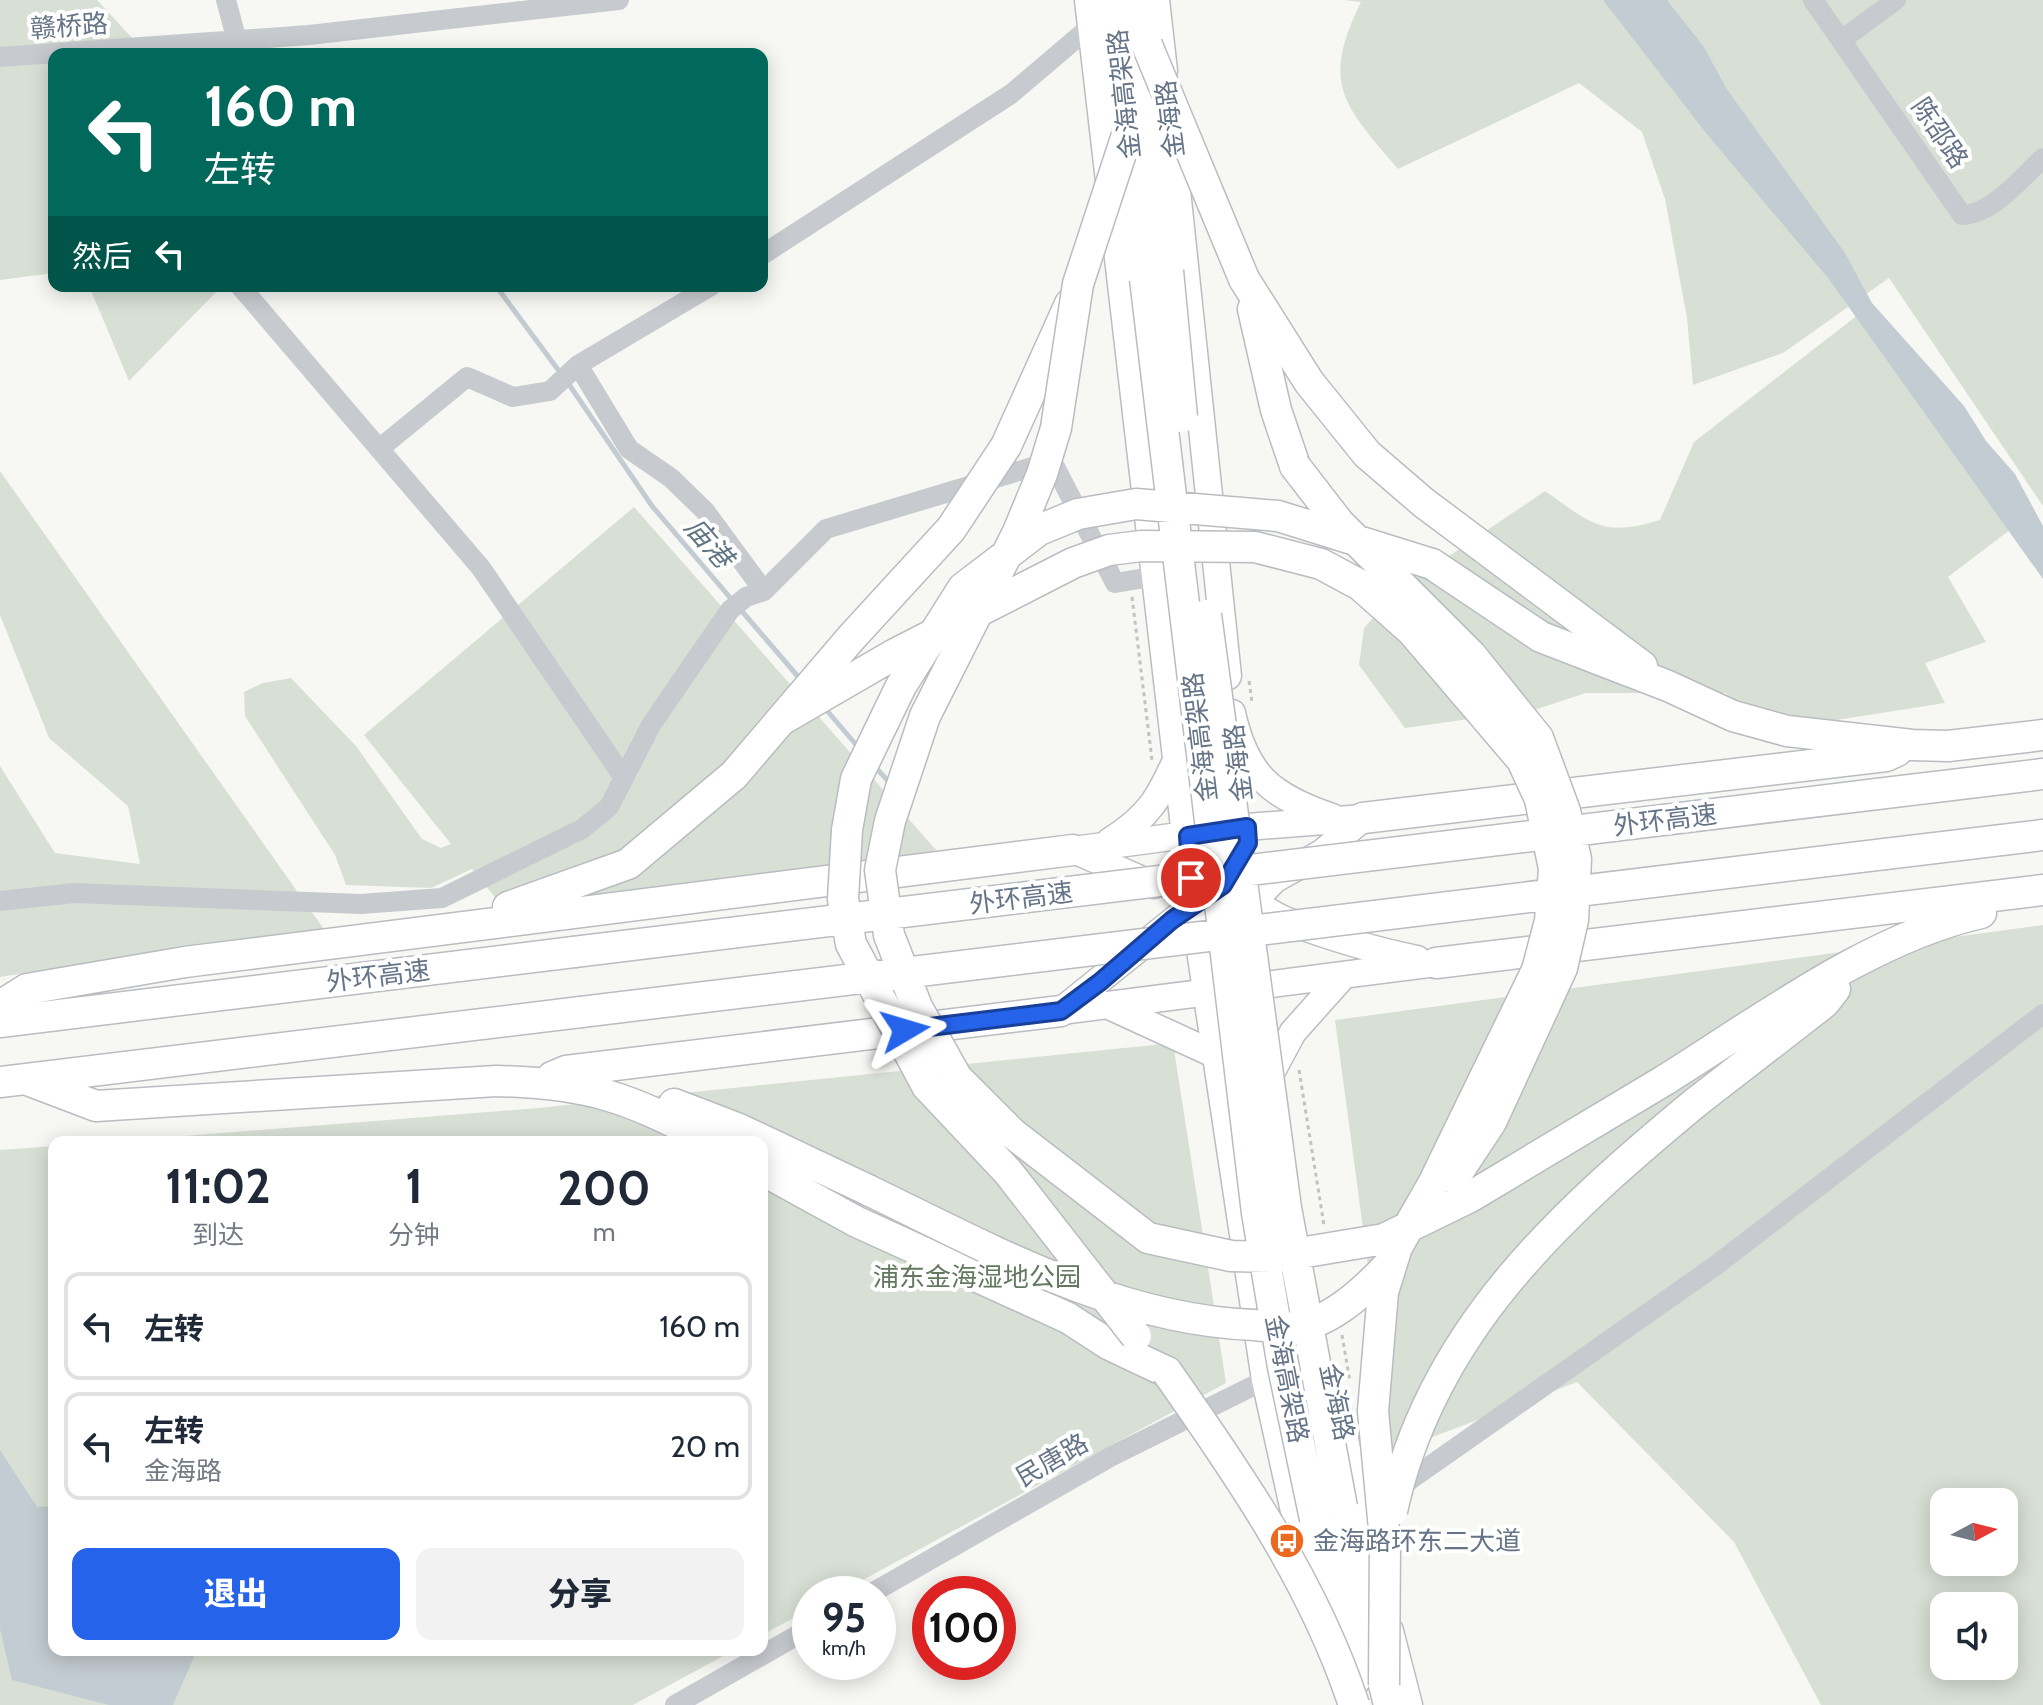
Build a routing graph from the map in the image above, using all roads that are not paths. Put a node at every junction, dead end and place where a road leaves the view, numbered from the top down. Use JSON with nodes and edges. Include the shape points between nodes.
{"nodes":[{"id":1,"x":226,"y":0,"type":"edge"},
{"id":2,"x":619,"y":0,"type":"edge"},
{"id":3,"x":1088,"y":0,"type":"edge"},
{"id":4,"x":1113,"y":0,"type":"edge"},
{"id":5,"x":1141,"y":0,"type":"edge"},
{"id":6,"x":1156,"y":0,"type":"edge"},
{"id":7,"x":1813,"y":0,"type":"edge"},
{"id":8,"x":1896,"y":0,"type":"edge"},
{"id":9,"x":1091,"y":26,"type":"junction"},
{"id":10,"x":1843,"y":39,"type":"junction"},
{"id":11,"x":237,"y":41,"type":"junction"},
{"id":12,"x":1147,"y":45,"type":"junction"},
{"id":13,"x":140,"y":48,"type":"edge"},
{"id":14,"x":48,"y":54,"type":"edge"},
{"id":15,"x":0,"y":57,"type":"edge"},
{"id":16,"x":1128,"y":132,"type":"junction"},
{"id":17,"x":2043,"y":158,"type":"edge"},
{"id":18,"x":768,"y":251,"type":"edge"},
{"id":19,"x":1244,"y":279,"type":"junction"},
{"id":20,"x":1078,"y":284,"type":"junction"},
{"id":21,"x":245,"y":292,"type":"edge"},
{"id":22,"x":701,"y":292,"type":"edge"},
{"id":23,"x":576,"y":367,"type":"junction"},
{"id":24,"x":379,"y":449,"type":"junction"},
{"id":25,"x":1157,"y":576,"type":"junction"},
{"id":26,"x":747,"y":599,"type":"junction"},
{"id":27,"x":1668,"y":686,"type":"junction"},
{"id":28,"x":1232,"y":713,"type":"junction"},
{"id":29,"x":783,"y":719,"type":"junction"},
{"id":30,"x":2043,"y":735,"type":"edge"},
{"id":31,"x":1912,"y":745,"type":"junction"},
{"id":32,"x":1178,"y":756,"type":"junction"},
{"id":33,"x":2043,"y":774,"type":"edge"},
{"id":34,"x":624,"y":778,"type":"junction"},
{"id":35,"x":1349,"y":818,"type":"junction"},
{"id":36,"x":1247,"y":835,"type":"junction"},
{"id":37,"x":2043,"y":835,"type":"edge"},
{"id":38,"x":1188,"y":844,"type":"junction"},
{"id":39,"x":1103,"y":846,"type":"junction"},
{"id":40,"x":1073,"y":850,"type":"junction"},
{"id":41,"x":1223,"y":885,"type":"junction"},
{"id":42,"x":2043,"y":891,"type":"edge"},
{"id":43,"x":1256,"y":900,"type":"junction"},
{"id":44,"x":0,"y":901,"type":"edge"},
{"id":45,"x":1193,"y":904,"type":"junction"},
{"id":46,"x":1228,"y":926,"type":"junction"},
{"id":47,"x":423,"y":932,"type":"junction"},
{"id":48,"x":1261,"y":960,"type":"junction"},
{"id":49,"x":1204,"y":962,"type":"junction"},
{"id":50,"x":1436,"y":963,"type":"junction"},
{"id":51,"x":1850,"y":968,"type":"junction"},
{"id":52,"x":1343,"y":976,"type":"junction"},
{"id":53,"x":1265,"y":986,"type":"junction"},
{"id":54,"x":1209,"y":993,"type":"junction"},
{"id":55,"x":1107,"y":1005,"type":"junction"},
{"id":56,"x":0,"y":1006,"type":"edge"},
{"id":57,"x":1061,"y":1011,"type":"junction"},
{"id":58,"x":2043,"y":1014,"type":"edge"},
{"id":59,"x":0,"y":1022,"type":"edge"},
{"id":60,"x":1216,"y":1055,"type":"junction"},
{"id":61,"x":1271,"y":1073,"type":"junction"},
{"id":62,"x":13,"y":1080,"type":"edge"},
{"id":63,"x":541,"y":1082,"type":"junction"},
{"id":64,"x":618,"y":1096,"type":"junction"},
{"id":65,"x":700,"y":1136,"type":"edge"},
{"id":66,"x":751,"y":1136,"type":"edge"},
{"id":67,"x":768,"y":1144,"type":"edge"},
{"id":68,"x":768,"y":1173,"type":"edge"},
{"id":69,"x":1167,"y":1372,"type":"junction"},
{"id":70,"x":1265,"y":1380,"type":"junction"},
{"id":71,"x":1360,"y":1513,"type":"junction"},
{"id":72,"x":1385,"y":1540,"type":"junction"},
{"id":73,"x":896,"y":1579,"type":"edge"},
{"id":74,"x":792,"y":1638,"type":"edge"},
{"id":75,"x":768,"y":1652,"type":"edge"},
{"id":76,"x":761,"y":1656,"type":"edge"},
{"id":77,"x":1387,"y":1695,"type":"edge"},
{"id":78,"x":675,"y":1705,"type":"edge"},
{"id":79,"x":1342,"y":1705,"type":"edge"},
{"id":80,"x":1354,"y":1705,"type":"edge"},
{"id":81,"x":1362,"y":1705,"type":"edge"},
{"id":82,"x":1409,"y":1705,"type":"edge"}],
"edges":[{"from":1,"to":11,"type":"street"},
{"from":2,"to":11,"type":"street","name":"赣桥路"},
{"from":3,"to":9,"type":"main road"},
{"from":4,"to":16,"type":"highway","name":"金海高架路"},
{"from":5,"to":12,"type":"highway","name":"金海高架路"},
{"from":6,"to":28,"type":"main road","name":"金海路"},
{"from":7,"to":10,"type":"street","name":"陈邵路"},
{"from":8,"to":10,"type":"street"},
{"from":9,"to":18,"type":"street","via":[[1011,94]]},
{"from":9,"to":25,"type":"main road"},
{"from":10,"to":17,"type":"street","name":"陈邵路","via":[[1962,215],[2005,194]]},
{"from":11,"to":13,"type":"street","name":"赣桥路"},
{"from":12,"to":19,"type":"highway","bridge":true},
{"from":12,"to":77,"type":"highway","name":"金海高架路","bridge":true,"via":[[1185,451],[1286,1208],[1342,1507]]},
{"from":14,"to":15,"type":"street","name":"赣桥路"},
{"from":16,"to":20,"type":"highway","bridge":true},
{"from":16,"to":81,"type":"highway","name":"金海高架路","bridge":true,"via":[[1257,1213],[1299,1443]]},
{"from":19,"to":27,"type":"highway","via":[[1309,382],[1367,454],[1424,503]]},
{"from":19,"to":67,"type":"highway","bridge":true,"via":[[1295,466],[1339,523],[1471,655],[1538,738],[1565,811],[1576,859],[1573,920],[1562,968],[1491,1122],[1406,1247],[1355,1301],[1297,1327],[1202,1323],[1126,1304],[1009,1259]]},
{"from":20,"to":29,"type":"highway","bridge":true,"via":[[1006,446],[951,529]]},
{"from":20,"to":51,"type":"highway","bridge":true,"via":[[1056,428],[1042,474],[925,716],[890,821],[880,870],[889,935],[917,1007],[957,1078],[1024,1143],[1148,1238],[1231,1256],[1276,1257],[1384,1239],[1470,1197]]},
{"from":21,"to":24,"type":"street"},
{"from":22,"to":23,"type":"street"},
{"from":23,"to":24,"type":"street","via":[[550,391],[513,397],[467,377]]},
{"from":23,"to":26,"type":"street","via":[[629,449],[671,478],[705,511]]},
{"from":24,"to":34,"type":"street","via":[[481,568]]},
{"from":25,"to":26,"type":"street","via":[[1115,583],[1052,461],[826,529]]},
{"from":25,"to":32,"type":"main road"},
{"from":26,"to":34,"type":"street","via":[[651,725]]},
{"from":27,"to":31,"type":"highway","via":[[1733,716],[1787,731]]},
{"from":27,"to":69,"type":"highway","bridge":true,"via":[[1541,637],[1432,564],[1278,516],[1136,504],[1078,514],[1039,530],[963,588],[901,686],[856,779],[843,899],[851,944],[927,1086],[1008,1172]]},
{"from":28,"to":35,"type":"main road","via":[[1248,764],[1276,791]]},
{"from":28,"to":36,"type":"main road","name":"金海路"},
{"from":29,"to":47,"type":"highway","bridge":true,"via":[[734,775],[628,864],[557,892]]},
{"from":29,"to":72,"type":"highway","bridge":true,"via":[[895,654],[1073,563],[1141,546],[1255,547],[1321,564],[1360,585],[1412,631],[1522,760],[1540,799],[1554,869],[1550,921],[1537,970],[1397,1247],[1383,1292],[1373,1411]]},
{"from":30,"to":31,"type":"highway"},
{"from":31,"to":35,"type":"highway","via":[[1886,756]]},
{"from":32,"to":38,"type":"main road"},
{"from":32,"to":39,"type":"main road","via":[[1158,801],[1142,820]]},
{"from":33,"to":59,"type":"highway","name":"外环高速","bridge":true},
{"from":34,"to":44,"type":"street","via":[[609,807],[582,829],[442,898],[361,904],[74,893]]},
{"from":35,"to":36,"type":"main road"},
{"from":35,"to":43,"type":"main road","via":[[1322,853],[1275,879]]},
{"from":36,"to":38,"type":"main road"},
{"from":36,"to":41,"type":"main road"},
{"from":36,"to":43,"type":"main road","name":"金海路"},
{"from":37,"to":62,"type":"highway","bridge":true},
{"from":38,"to":39,"type":"main road"},
{"from":38,"to":41,"type":"main road"},
{"from":38,"to":45,"type":"main road"},
{"from":39,"to":40,"type":"main road"},
{"from":40,"to":45,"type":"main road"},
{"from":40,"to":47,"type":"highway"},
{"from":41,"to":43,"type":"main road"},
{"from":41,"to":45,"type":"main road"},
{"from":42,"to":50,"type":"highway"},
{"from":42,"to":51,"type":"highway","via":[[2017,905],[1928,929]]},
{"from":43,"to":46,"type":"main road"},
{"from":43,"to":48,"type":"main road","name":"金海路"},
{"from":43,"to":50,"type":"main road","via":[[1281,919],[1381,952]]},
{"from":45,"to":46,"type":"main road"},
{"from":45,"to":49,"type":"main road"},
{"from":45,"to":57,"type":"main road"},
{"from":46,"to":48,"type":"main road"},
{"from":46,"to":49,"type":"main road"},
{"from":47,"to":56,"type":"highway","via":[[124,971],[27,989]]},
{"from":48,"to":53,"type":"main road","name":"金海路"},
{"from":49,"to":54,"type":"main road"},
{"from":50,"to":52,"type":"main road"},
{"from":51,"to":72,"type":"highway","bridge":true,"via":[[1824,1003],[1596,1185],[1517,1268],[1458,1347],[1401,1468]]},
{"from":52,"to":53,"type":"main road"},
{"from":52,"to":61,"type":"main road","via":[[1293,1032]]},
{"from":53,"to":54,"type":"main road"},
{"from":53,"to":61,"type":"main road","name":"金海路"},
{"from":54,"to":55,"type":"main road"},
{"from":54,"to":60,"type":"main road"},
{"from":55,"to":57,"type":"main road"},
{"from":55,"to":60,"type":"main road"},
{"from":57,"to":63,"type":"highway","via":[[566,1071]]},
{"from":58,"to":71,"type":"street","via":[[1715,1266]]},
{"from":60,"to":70,"type":"main road"},
{"from":61,"to":71,"type":"main road","name":"金海路"},
{"from":62,"to":63,"type":"highway","via":[[96,1106]]},
{"from":63,"to":64,"type":"highway"},
{"from":64,"to":65,"type":"highway"},
{"from":64,"to":66,"type":"highway","bridge":true,"via":[[658,1098]]},
{"from":68,"to":69,"type":"highway","via":[[857,1222],[1068,1318]]},
{"from":69,"to":80,"type":"highway","bridge":true,"via":[[1253,1493],[1337,1653]]},
{"from":70,"to":73,"type":"street","name":"民唐路","via":[[1112,1456]]},
{"from":70,"to":79,"type":"main road","via":[[1298,1537]]},
{"from":71,"to":82,"type":"main road","name":"金海路"},
{"from":72,"to":77,"type":"highway","bridge":true},
{"from":74,"to":75,"type":"street"},
{"from":76,"to":78,"type":"street"}]}
